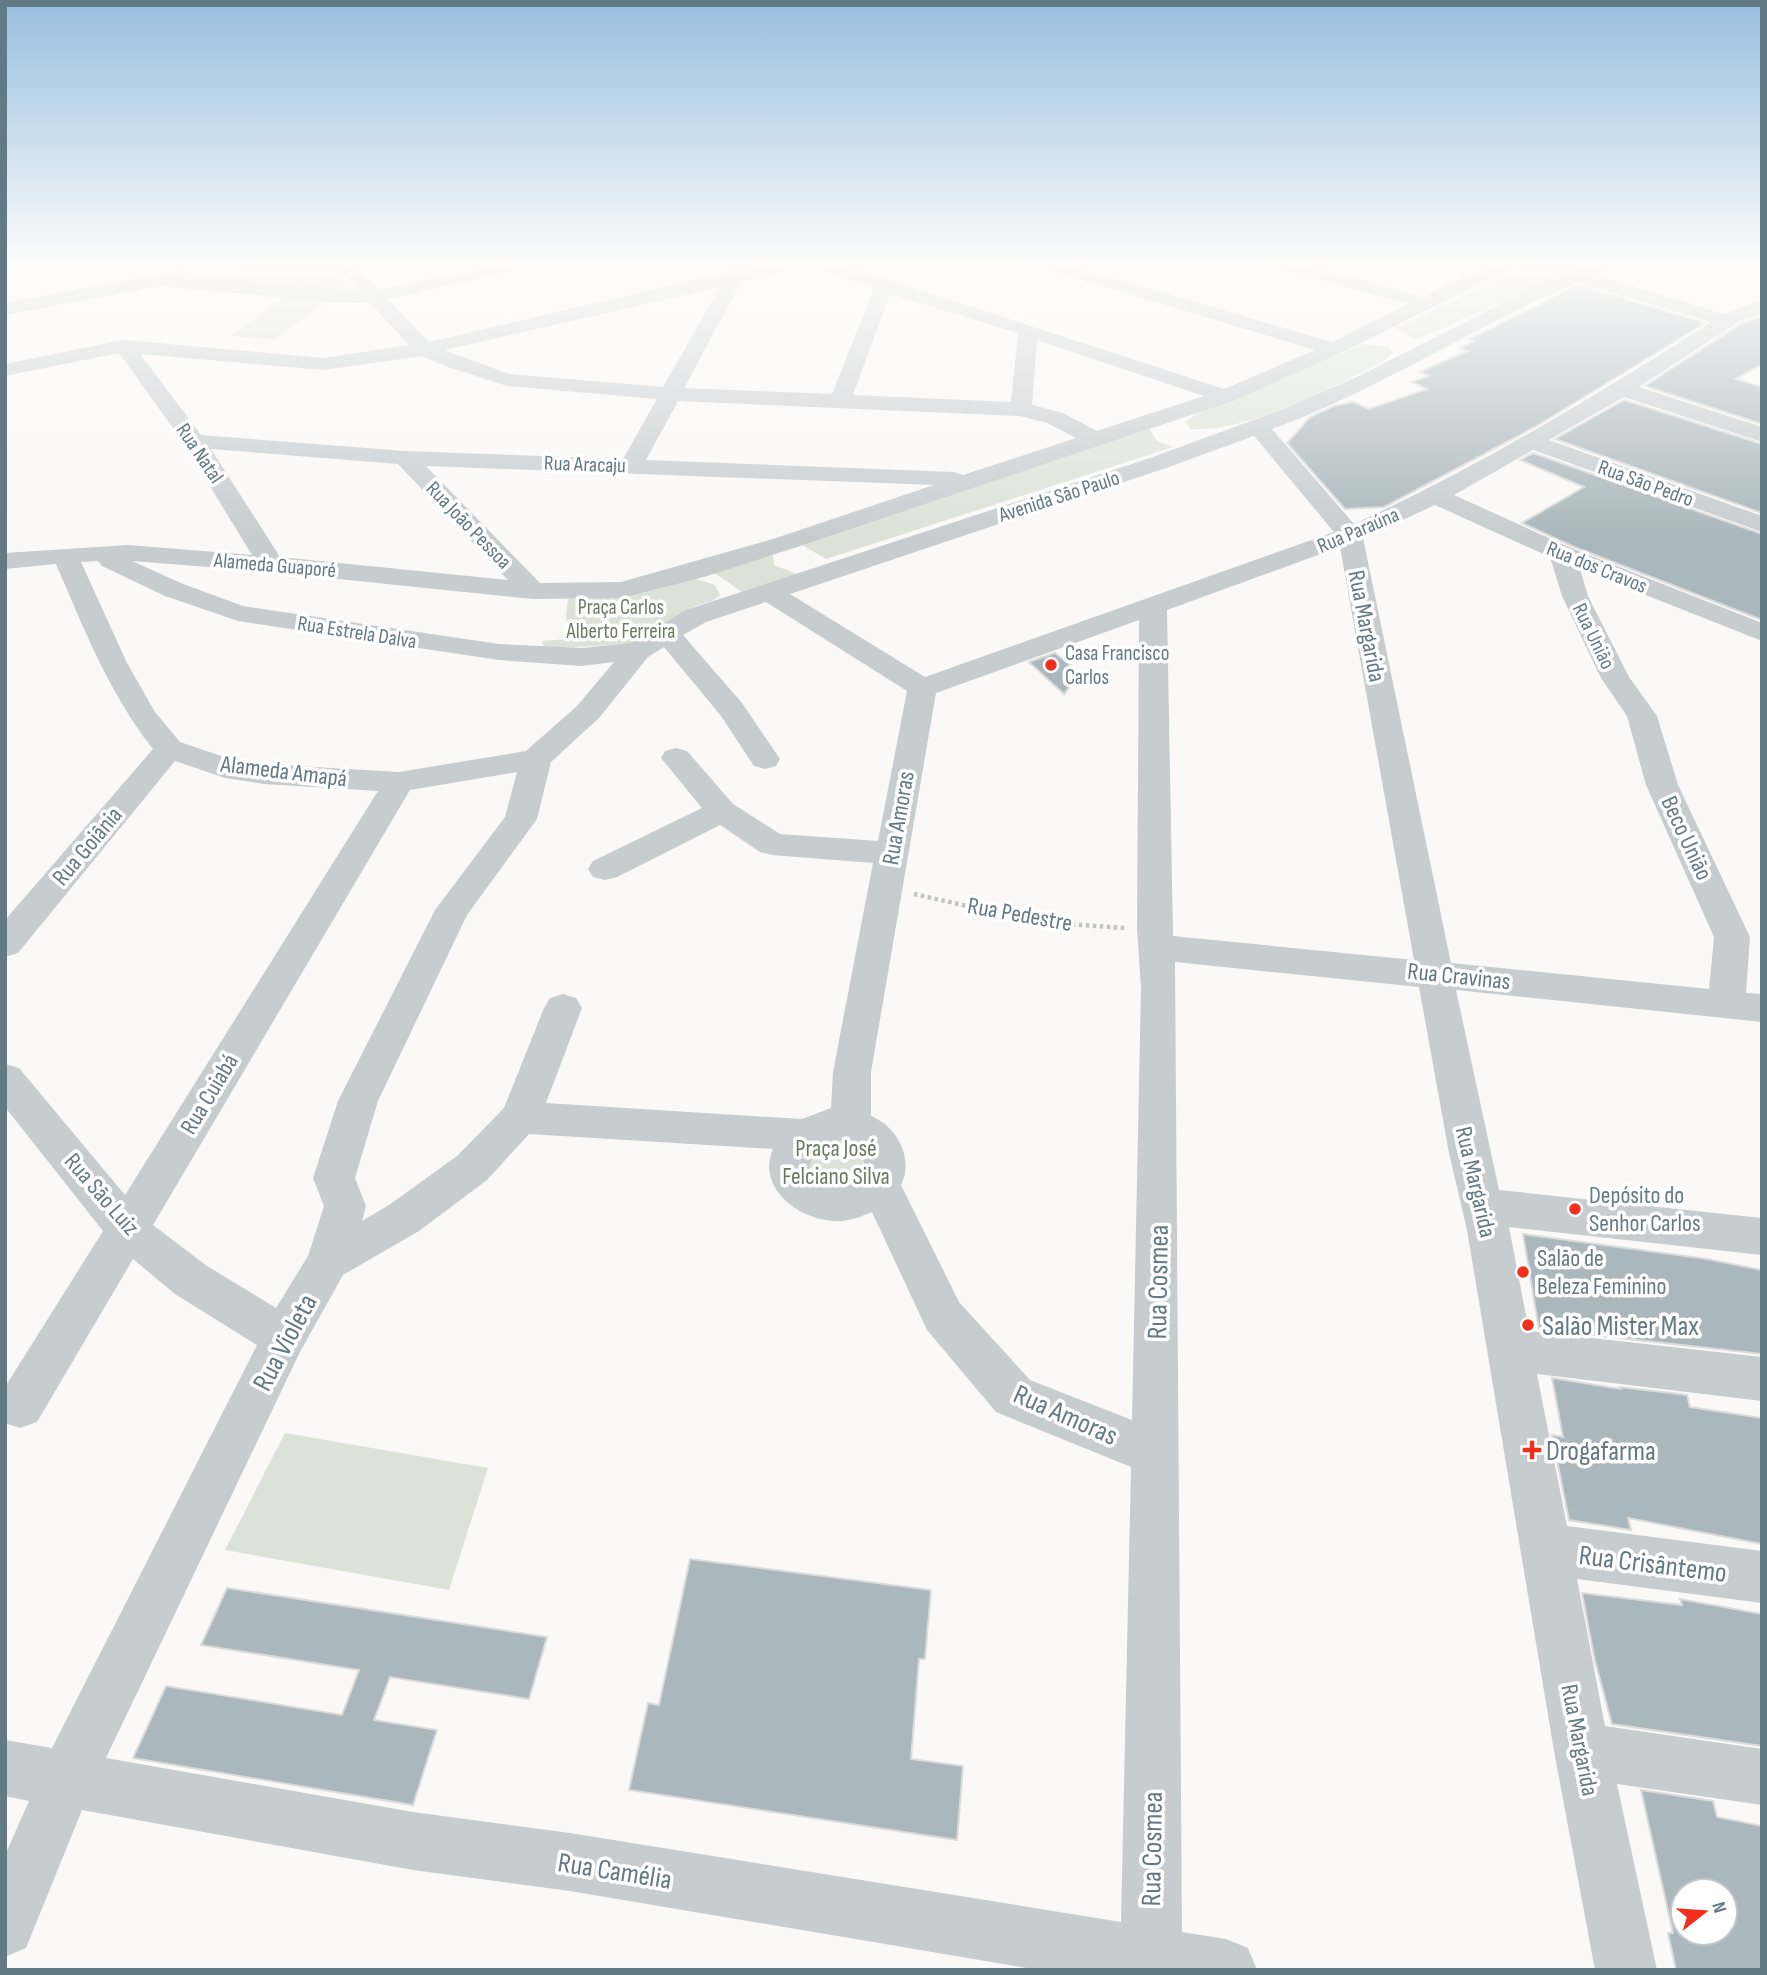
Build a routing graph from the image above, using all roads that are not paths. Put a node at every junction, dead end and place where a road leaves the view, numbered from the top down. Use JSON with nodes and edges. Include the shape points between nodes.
{"nodes":[{"id":1,"x":79,"y":355,"type":"edge"},
{"id":2,"x":131,"y":355,"type":"edge"},
{"id":3,"x":226,"y":355,"type":"edge"},
{"id":4,"x":379,"y":355,"type":"edge"},
{"id":5,"x":439,"y":355,"type":"edge"},
{"id":6,"x":690,"y":355,"type":"edge"},
{"id":7,"x":858,"y":355,"type":"edge"},
{"id":8,"x":1026,"y":355,"type":"edge"},
{"id":9,"x":1103,"y":355,"type":"edge"},
{"id":10,"x":1320,"y":355,"type":"edge"},
{"id":11,"x":1391,"y":355,"type":"edge"},
{"id":12,"x":1673,"y":355,"type":"edge"},
{"id":13,"x":5,"y":370,"type":"edge"},
{"id":14,"x":1622,"y":388,"type":"junction"},
{"id":15,"x":668,"y":394,"type":"junction"},
{"id":16,"x":1225,"y":396,"type":"junction"},
{"id":17,"x":840,"y":401,"type":"junction"},
{"id":18,"x":1021,"y":410,"type":"junction"},
{"id":19,"x":1167,"y":417,"type":"junction"},
{"id":20,"x":1258,"y":427,"type":"junction"},
{"id":21,"x":1762,"y":435,"type":"edge"},
{"id":22,"x":1096,"y":440,"type":"junction"},
{"id":23,"x":1531,"y":441,"type":"junction"},
{"id":24,"x":194,"y":442,"type":"junction"},
{"id":25,"x":1207,"y":443,"type":"junction"},
{"id":26,"x":405,"y":458,"type":"junction"},
{"id":27,"x":631,"y":466,"type":"junction"},
{"id":28,"x":976,"y":480,"type":"junction"},
{"id":29,"x":1435,"y":496,"type":"junction"},
{"id":30,"x":1762,"y":525,"type":"edge"},
{"id":31,"x":1350,"y":535,"type":"junction"},
{"id":32,"x":782,"y":544,"type":"junction"},
{"id":33,"x":9,"y":551,"type":"edge"},
{"id":34,"x":1562,"y":553,"type":"junction"},
{"id":35,"x":76,"y":554,"type":"junction"},
{"id":36,"x":271,"y":564,"type":"junction"},
{"id":37,"x":695,"y":571,"type":"junction"},
{"id":38,"x":815,"y":576,"type":"junction"},
{"id":39,"x":533,"y":591,"type":"junction"},
{"id":40,"x":770,"y":593,"type":"junction"},
{"id":41,"x":735,"y":604,"type":"junction"},
{"id":42,"x":1153,"y":606,"type":"junction"},
{"id":43,"x":1762,"y":633,"type":"edge"},
{"id":44,"x":667,"y":634,"type":"junction"},
{"id":45,"x":638,"y":651,"type":"junction"},
{"id":46,"x":1615,"y":678,"type":"joint"},
{"id":47,"x":922,"y":688,"type":"junction"},
{"id":48,"x":169,"y":748,"type":"junction"},
{"id":49,"x":676,"y":758,"type":"dead end"},
{"id":50,"x":536,"y":759,"type":"junction"},
{"id":51,"x":765,"y":759,"type":"dead end"},
{"id":52,"x":399,"y":782,"type":"junction"},
{"id":53,"x":722,"y":811,"type":"junction"},
{"id":54,"x":891,"y":853,"type":"junction"},
{"id":55,"x":605,"y":869,"type":"dead end"},
{"id":56,"x":1156,"y":938,"type":"junction"},
{"id":57,"x":5,"y":944,"type":"edge"},
{"id":58,"x":1433,"y":973,"type":"junction"},
{"id":59,"x":1726,"y":1005,"type":"junction"},
{"id":60,"x":562,"y":1008,"type":"dead end"},
{"id":61,"x":1762,"y":1008,"type":"edge"},
{"id":62,"x":5,"y":1079,"type":"edge"},
{"id":63,"x":520,"y":1118,"type":"junction"},
{"id":64,"x":851,"y":1126,"type":"junction"},
{"id":65,"x":804,"y":1135,"type":"junction"},
{"id":66,"x":880,"y":1185,"type":"junction"},
{"id":67,"x":1482,"y":1206,"type":"junction"},
{"id":68,"x":127,"y":1229,"type":"junction"},
{"id":69,"x":1762,"y":1237,"type":"edge"},
{"id":70,"x":328,"y":1262,"type":"junction"},
{"id":71,"x":284,"y":1337,"type":"junction"},
{"id":72,"x":1508,"y":1350,"type":"junction"},
{"id":73,"x":1762,"y":1379,"type":"edge"},
{"id":74,"x":19,"y":1406,"type":"dead end"},
{"id":75,"x":1155,"y":1453,"type":"junction"},
{"id":76,"x":1545,"y":1549,"type":"junction"},
{"id":77,"x":1762,"y":1577,"type":"edge"},
{"id":78,"x":1582,"y":1751,"type":"junction"},
{"id":79,"x":5,"y":1768,"type":"edge"},
{"id":80,"x":1762,"y":1777,"type":"edge"},
{"id":81,"x":67,"y":1778,"type":"junction"},
{"id":82,"x":5,"y":1927,"type":"edge"},
{"id":83,"x":1150,"y":1958,"type":"junction"},
{"id":84,"x":1226,"y":1970,"type":"edge"},
{"id":85,"x":1626,"y":1970,"type":"edge"}],
"edges":[{"from":1,"to":13,"type":"street"},
{"from":2,"to":24,"type":"street","name":"Rua Natal"},
{"from":3,"to":4,"type":"street","via":[[324,364]]},
{"from":5,"to":15,"type":"street","via":[[507,380]]},
{"from":6,"to":15,"type":"street"},
{"from":7,"to":17,"type":"street"},
{"from":8,"to":18,"type":"street"},
{"from":9,"to":16,"type":"street"},
{"from":10,"to":16,"type":"street","name":"Avenida São Paulo"},
{"from":11,"to":20,"type":"street","name":"Avenida São Paulo","via":[[1331,397]]},
{"from":12,"to":14,"type":"street","name":"Rua Paraúna"},
{"from":14,"to":21,"type":"street"},
{"from":14,"to":23,"type":"street","name":"Rua Paraúna"},
{"from":15,"to":17,"type":"street"},
{"from":15,"to":27,"type":"street"},
{"from":16,"to":19,"type":"street","name":"Avenida São Paulo"},
{"from":17,"to":18,"type":"street"},
{"from":18,"to":22,"type":"street","via":[[1055,418]]},
{"from":19,"to":22,"type":"street","name":"Avenida São Paulo"},
{"from":19,"to":25,"type":"street","via":[[1163,423],[1166,431],[1175,437]]},
{"from":20,"to":25,"type":"street","name":"Avenida São Paulo"},
{"from":20,"to":31,"type":"street","name":"Rua Margarida"},
{"from":22,"to":28,"type":"street","name":"Avenida São Paulo"},
{"from":23,"to":29,"type":"street","name":"Rua Paraúna"},
{"from":23,"to":30,"type":"street","name":"Rua São Pedro"},
{"from":24,"to":26,"type":"street","name":"Rua Aracaju"},
{"from":24,"to":36,"type":"street","name":"Rua Natal"},
{"from":25,"to":38,"type":"street","name":"Avenida São Paulo"},
{"from":26,"to":27,"type":"street","name":"Rua Aracaju"},
{"from":26,"to":39,"type":"street","name":"Rua João Pessoa"},
{"from":27,"to":28,"type":"street","name":"Rua Aracaju"},
{"from":28,"to":32,"type":"street","name":"Avenida São Paulo"},
{"from":29,"to":31,"type":"street","name":"Rua Paraúna"},
{"from":29,"to":34,"type":"street","name":"Rua dos Cravos"},
{"from":31,"to":42,"type":"street","name":"Rua Paraúna"},
{"from":31,"to":58,"type":"street","name":"Rua Margarida"},
{"from":32,"to":37,"type":"street","name":"Avenida São Paulo"},
{"from":32,"to":38,"type":"street","via":[[782,554],[790,565]]},
{"from":33,"to":35,"type":"street","name":"Alameda Guaporé"},
{"from":34,"to":43,"type":"street","name":"Rua dos Cravos"},
{"from":34,"to":46,"type":"street","name":"Rua União","via":[[1575,596]]},
{"from":35,"to":36,"type":"street","name":"Alameda Guaporé"},
{"from":35,"to":45,"type":"street","name":"Rua Estrela Dalva","via":[[126,566],[174,590],[238,613],[499,652],[582,657]]},
{"from":35,"to":48,"type":"street","via":[[113,663],[142,715]]},
{"from":36,"to":39,"type":"street","name":"Alameda Guaporé"},
{"from":37,"to":39,"type":"street","name":"Avenida São Paulo","via":[[621,590]]},
{"from":37,"to":41,"type":"street","via":[[729,587]]},
{"from":38,"to":40,"type":"street","name":"Avenida São Paulo"},
{"from":40,"to":41,"type":"street","name":"Avenida São Paulo"},
{"from":40,"to":47,"type":"street"},
{"from":41,"to":44,"type":"street","name":"Avenida São Paulo","via":[[696,616]]},
{"from":42,"to":47,"type":"street","name":"Rua Paraúna"},
{"from":42,"to":56,"type":"street","name":"Rua Cosmea"},
{"from":44,"to":45,"type":"street","name":"Avenida São Paulo"},
{"from":44,"to":51,"type":"street","via":[[716,689]]},
{"from":45,"to":50,"type":"street","name":"Avenida São Paulo","via":[[588,712]]},
{"from":46,"to":59,"type":"street","name":"Beco União","via":[[1642,716],[1662,785],[1732,937]]},
{"from":47,"to":54,"type":"street","name":"Rua Amoras"},
{"from":48,"to":52,"type":"street","name":"Alameda Amapá","via":[[225,768],[264,774]]},
{"from":48,"to":57,"type":"street","name":"Rua Goiânia"},
{"from":49,"to":53,"type":"street"},
{"from":50,"to":52,"type":"street","name":"Alameda Amapá"},
{"from":50,"to":70,"type":"street","name":"Rua Violeta","via":[[521,819],[452,910],[358,1101],[334,1178],[345,1206]]},
{"from":52,"to":68,"type":"street","name":"Rua Cuiabá"},
{"from":53,"to":54,"type":"street","via":[[772,844]]},
{"from":53,"to":55,"type":"street"},
{"from":54,"to":64,"type":"street","name":"Rua Amoras","via":[[852,1072]]},
{"from":56,"to":58,"type":"street","name":"Rua Cravinas"},
{"from":56,"to":75,"type":"street","name":"Rua Cosmea"},
{"from":58,"to":59,"type":"street","name":"Rua Cravinas"},
{"from":58,"to":67,"type":"street","name":"Rua Margarida"},
{"from":59,"to":61,"type":"street","name":"Rua Cravinas"},
{"from":60,"to":63,"type":"street"},
{"from":62,"to":68,"type":"street","name":"Rua São Luiz"},
{"from":63,"to":65,"type":"street"},
{"from":63,"to":70,"type":"street","via":[[472,1168],[404,1218]]},
{"from":64,"to":65,"type":"street","via":[[825,1126]]},
{"from":64,"to":66,"type":"street","via":[[876,1139],[884,1151],[886,1164]]},
{"from":65,"to":66,"type":"street","via":[[789,1159],[789,1172],[804,1194],[833,1204],[849,1203]]},
{"from":66,"to":75,"type":"street","name":"Rua Amoras","via":[[943,1316],[1013,1396]]},
{"from":67,"to":69,"type":"street"},
{"from":67,"to":72,"type":"street","name":"Rua Margarida"},
{"from":68,"to":71,"type":"street","name":"Rua São Luiz","via":[[191,1280]]},
{"from":68,"to":74,"type":"street","name":"Rua Cuiabá"},
{"from":70,"to":71,"type":"street","name":"Rua Violeta"},
{"from":71,"to":81,"type":"street","name":"Rua Violeta"},
{"from":72,"to":73,"type":"street"},
{"from":72,"to":76,"type":"street","name":"Rua Margarida"},
{"from":75,"to":83,"type":"street","name":"Rua Cosmea"},
{"from":76,"to":77,"type":"street","name":"Rua Crisântemo"},
{"from":76,"to":78,"type":"street","name":"Rua Margarida"},
{"from":78,"to":80,"type":"street"},
{"from":78,"to":85,"type":"street","name":"Rua Margarida"},
{"from":79,"to":81,"type":"street","name":"Rua Camélia"},
{"from":81,"to":82,"type":"street","name":"Rua Violeta"},
{"from":81,"to":83,"type":"street","name":"Rua Camélia","via":[[414,1841],[570,1862]]},
{"from":83,"to":84,"type":"street","name":"Rua Camélia"}]}
